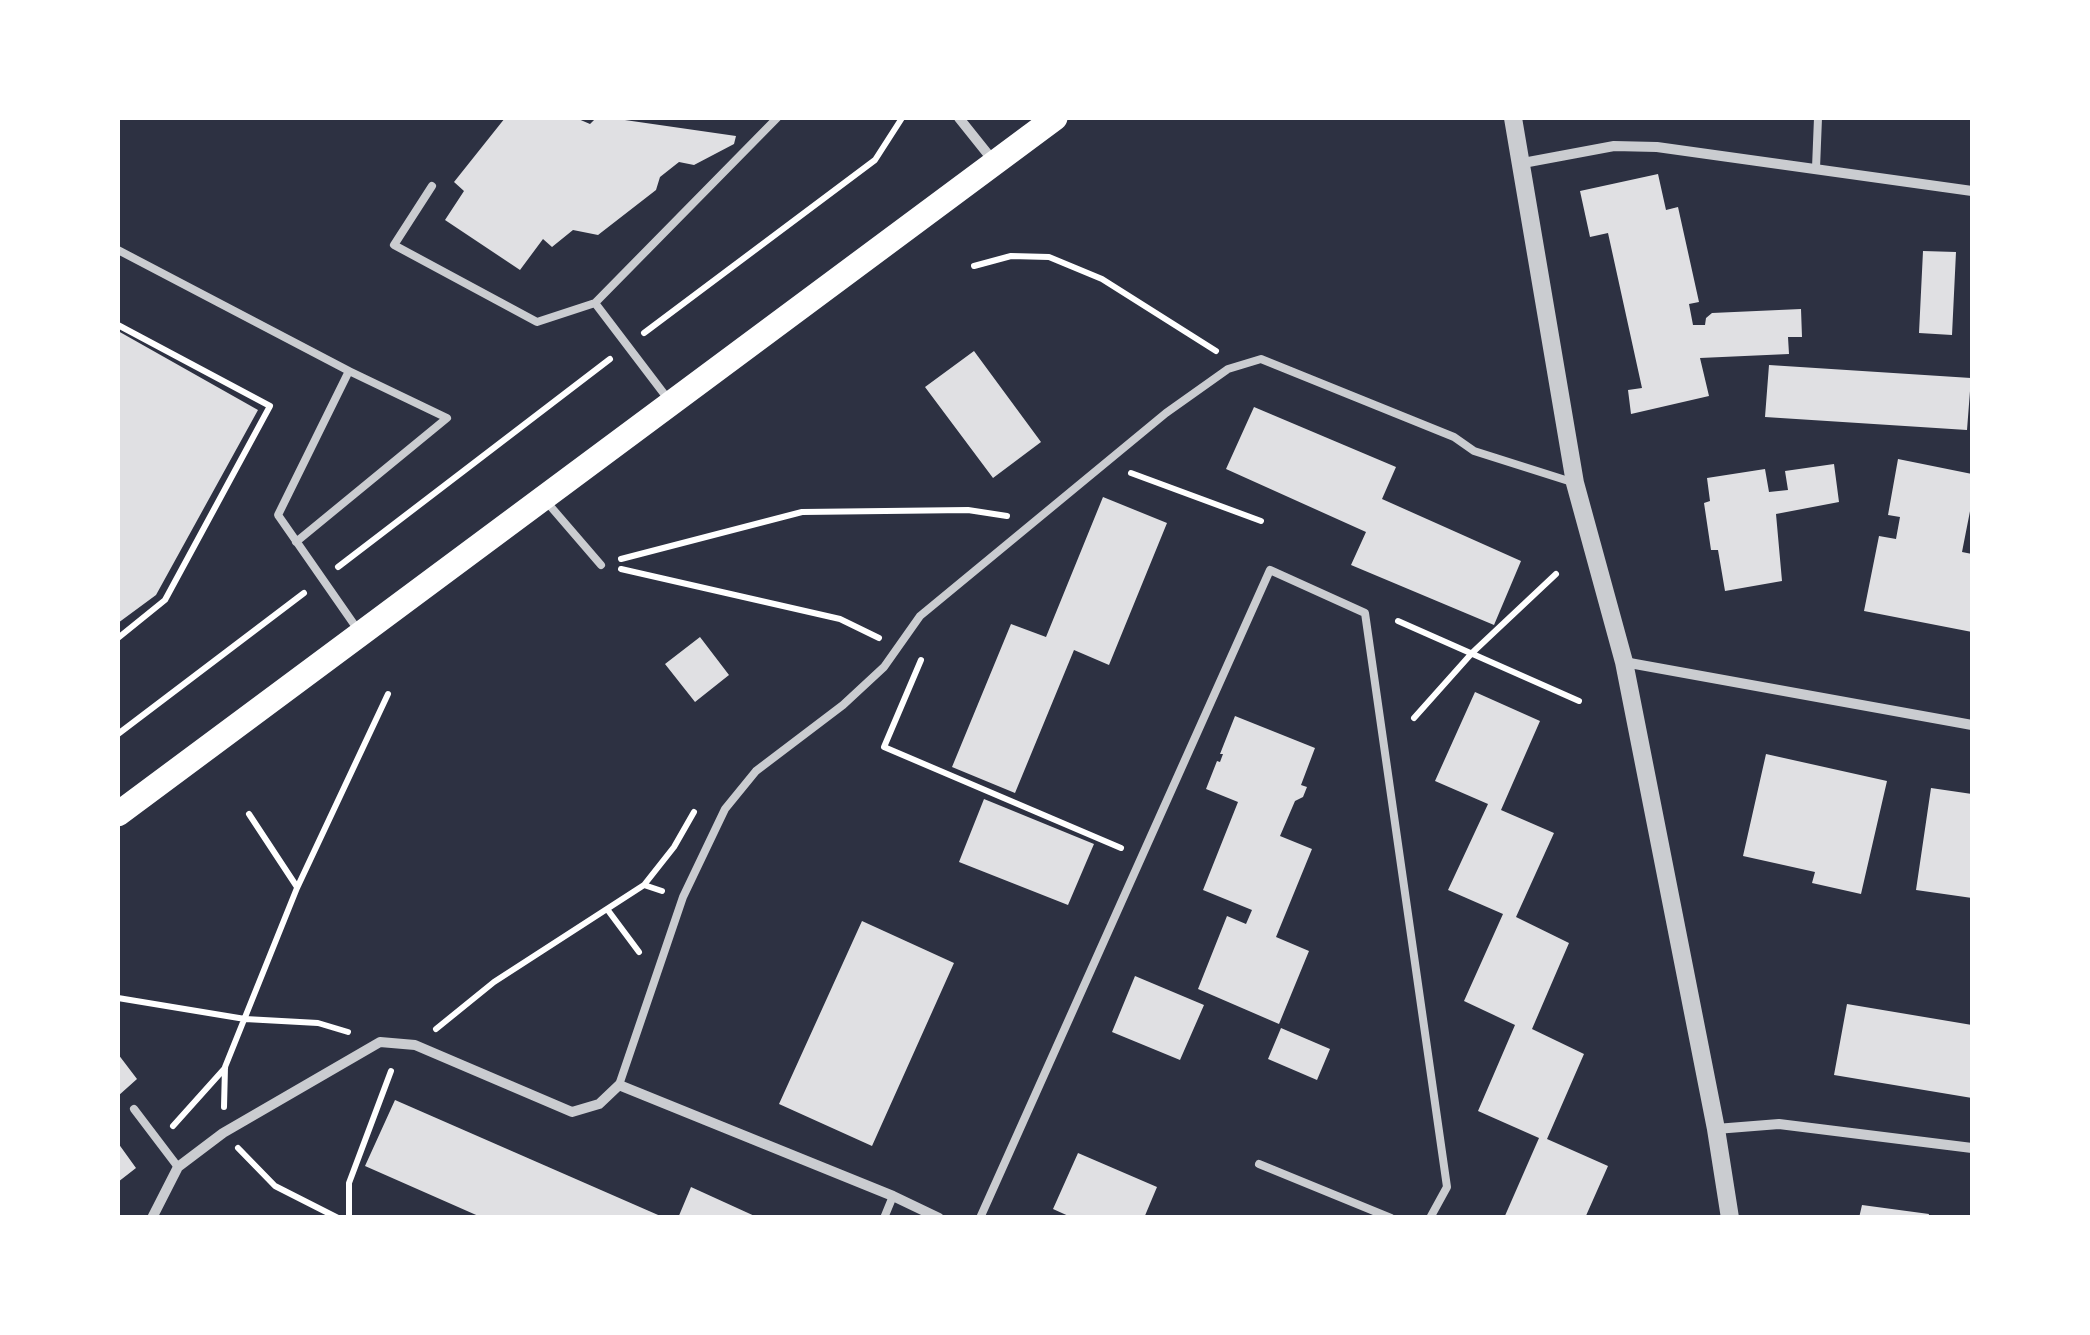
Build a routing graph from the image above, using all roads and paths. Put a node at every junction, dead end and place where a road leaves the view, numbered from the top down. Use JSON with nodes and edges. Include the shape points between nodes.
{"nodes":[{"id":1,"x":777,"y":118,"type":"edge"},
{"id":2,"x":902,"y":118,"type":"edge"},
{"id":3,"x":959,"y":118,"type":"edge"},
{"id":4,"x":1055,"y":118,"type":"edge"},
{"id":5,"x":1513,"y":118,"type":"edge"},
{"id":6,"x":1818,"y":118,"type":"edge"},
{"id":7,"x":995,"y":162,"type":"junction"},
{"id":8,"x":1522,"y":163,"type":"junction"},
{"id":9,"x":1816,"y":168,"type":"junction"},
{"id":10,"x":432,"y":186,"type":"dead end"},
{"id":11,"x":1972,"y":190,"type":"edge"},
{"id":12,"x":118,"y":250,"type":"edge"},
{"id":13,"x":974,"y":266,"type":"dead end"},
{"id":14,"x":595,"y":303,"type":"junction"},
{"id":15,"x":118,"y":325,"type":"edge"},
{"id":16,"x":627,"y":346,"type":"junction"},
{"id":17,"x":1228,"y":370,"type":"junction"},
{"id":18,"x":349,"y":371,"type":"junction"},
{"id":19,"x":672,"y":404,"type":"junction"},
{"id":20,"x":1122,"y":470,"type":"dead end"},
{"id":21,"x":1575,"y":483,"type":"junction"},
{"id":22,"x":543,"y":498,"type":"junction"},
{"id":23,"x":1038,"y":520,"type":"junction"},
{"id":24,"x":1261,"y":521,"type":"dead end"},
{"id":25,"x":296,"y":542,"type":"junction"},
{"id":26,"x":601,"y":564,"type":"junction"},
{"id":27,"x":1556,"y":574,"type":"dead end"},
{"id":28,"x":322,"y":579,"type":"junction"},
{"id":29,"x":1398,"y":620,"type":"dead end"},
{"id":30,"x":361,"y":633,"type":"junction"},
{"id":31,"x":118,"y":638,"type":"edge"},
{"id":32,"x":897,"y":648,"type":"junction"},
{"id":33,"x":1472,"y":653,"type":"junction"},
{"id":34,"x":922,"y":658,"type":"dead end"},
{"id":35,"x":1624,"y":662,"type":"junction"},
{"id":36,"x":388,"y":694,"type":"dead end"},
{"id":37,"x":1579,"y":701,"type":"dead end"},
{"id":38,"x":1414,"y":718,"type":"dead end"},
{"id":39,"x":1972,"y":725,"type":"edge"},
{"id":40,"x":118,"y":732,"type":"edge"},
{"id":41,"x":118,"y":814,"type":"edge"},
{"id":42,"x":249,"y":814,"type":"dead end"},
{"id":43,"x":1121,"y":848,"type":"dead end"},
{"id":44,"x":297,"y":888,"type":"junction"},
{"id":45,"x":684,"y":897,"type":"junction"},
{"id":46,"x":607,"y":909,"type":"junction"},
{"id":47,"x":658,"y":978,"type":"junction"},
{"id":48,"x":118,"y":998,"type":"edge"},
{"id":49,"x":245,"y":1020,"type":"junction"},
{"id":50,"x":380,"y":1042,"type":"junction"},
{"id":51,"x":415,"y":1046,"type":"junction"},
{"id":52,"x":226,"y":1067,"type":"junction"},
{"id":53,"x":391,"y":1070,"type":"dead end"},
{"id":54,"x":620,"y":1084,"type":"junction"},
{"id":55,"x":134,"y":1109,"type":"dead end"},
{"id":56,"x":1716,"y":1129,"type":"junction"},
{"id":57,"x":224,"y":1133,"type":"junction"},
{"id":58,"x":159,"y":1142,"type":"junction"},
{"id":59,"x":1972,"y":1148,"type":"edge"},
{"id":60,"x":1259,"y":1164,"type":"dead end"},
{"id":61,"x":178,"y":1167,"type":"junction"},
{"id":62,"x":892,"y":1196,"type":"junction"},
{"id":63,"x":152,"y":1218,"type":"edge"},
{"id":64,"x":338,"y":1218,"type":"edge"},
{"id":65,"x":349,"y":1218,"type":"edge"},
{"id":66,"x":884,"y":1218,"type":"edge"},
{"id":67,"x":939,"y":1218,"type":"edge"},
{"id":68,"x":980,"y":1218,"type":"edge"},
{"id":69,"x":1391,"y":1218,"type":"edge"},
{"id":70,"x":1430,"y":1218,"type":"edge"},
{"id":71,"x":1730,"y":1218,"type":"edge"}],
"edges":[{"from":1,"to":14,"type":"lane"},
{"from":2,"to":16,"type":"path","via":[[875,160]]},
{"from":3,"to":7,"type":"street"},
{"from":4,"to":7,"type":"main road"},
{"from":5,"to":8,"type":"street"},
{"from":6,"to":9,"type":"lane"},
{"from":7,"to":19,"type":"main road"},
{"from":8,"to":9,"type":"street","via":[[1614,146]]},
{"from":8,"to":21,"type":"street"},
{"from":9,"to":11,"type":"street"},
{"from":10,"to":14,"type":"lane","via":[[394,244],[537,322]]},
{"from":12,"to":18,"type":"lane"},
{"from":13,"to":17,"type":"path","via":[[1011,256],[1049,257],[1102,279],[1219,353]]},
{"from":14,"to":16,"type":"lane"},
{"from":15,"to":31,"type":"path","via":[[270,406],[165,600]]},
{"from":16,"to":19,"type":"lane"},
{"from":16,"to":28,"type":"path"},
{"from":17,"to":21,"type":"lane","via":[[1261,359],[1474,451]]},
{"from":17,"to":23,"type":"lane"},
{"from":18,"to":25,"type":"lane","via":[[278,515]]},
{"from":18,"to":25,"type":"lane","via":[[448,418]]},
{"from":19,"to":22,"type":"main road"},
{"from":20,"to":24,"type":"path"},
{"from":21,"to":35,"type":"street"},
{"from":22,"to":26,"type":"lane"},
{"from":22,"to":30,"type":"main road"},
{"from":23,"to":26,"type":"path","via":[[968,510],[802,512]]},
{"from":23,"to":32,"type":"lane","via":[[920,616]]},
{"from":25,"to":28,"type":"lane"},
{"from":26,"to":32,"type":"path","via":[[840,619]]},
{"from":27,"to":33,"type":"path"},
{"from":28,"to":30,"type":"lane"},
{"from":28,"to":40,"type":"path"},
{"from":29,"to":33,"type":"path"},
{"from":30,"to":41,"type":"main road"},
{"from":32,"to":45,"type":"lane","via":[[843,705],[756,771],[725,810]]},
{"from":33,"to":37,"type":"path"},
{"from":33,"to":38,"type":"path"},
{"from":34,"to":43,"type":"path","via":[[884,747]]},
{"from":35,"to":39,"type":"street"},
{"from":35,"to":56,"type":"street"},
{"from":36,"to":44,"type":"path"},
{"from":42,"to":44,"type":"path"},
{"from":44,"to":49,"type":"path"},
{"from":45,"to":46,"type":"path","via":[[644,885]]},
{"from":45,"to":47,"type":"lane"},
{"from":46,"to":47,"type":"path"},
{"from":46,"to":51,"type":"path","via":[[494,982]]},
{"from":47,"to":54,"type":"lane"},
{"from":48,"to":49,"type":"path"},
{"from":49,"to":50,"type":"path","via":[[318,1023]]},
{"from":49,"to":52,"type":"path"},
{"from":50,"to":51,"type":"street"},
{"from":50,"to":57,"type":"street"},
{"from":51,"to":54,"type":"street","via":[[572,1112],[598,1104]]},
{"from":52,"to":57,"type":"path"},
{"from":52,"to":58,"type":"path"},
{"from":53,"to":65,"type":"path","via":[[349,1183]]},
{"from":54,"to":62,"type":"street"},
{"from":55,"to":58,"type":"lane"},
{"from":56,"to":59,"type":"street","via":[[1779,1124]]},
{"from":56,"to":71,"type":"street"},
{"from":57,"to":61,"type":"street"},
{"from":57,"to":64,"type":"path","via":[[275,1186]]},
{"from":58,"to":61,"type":"lane"},
{"from":60,"to":69,"type":"lane"},
{"from":61,"to":63,"type":"street"},
{"from":62,"to":66,"type":"lane"},
{"from":62,"to":67,"type":"street"},
{"from":68,"to":70,"type":"lane","via":[[1270,570],[1366,613],[1447,1187]]}]}
